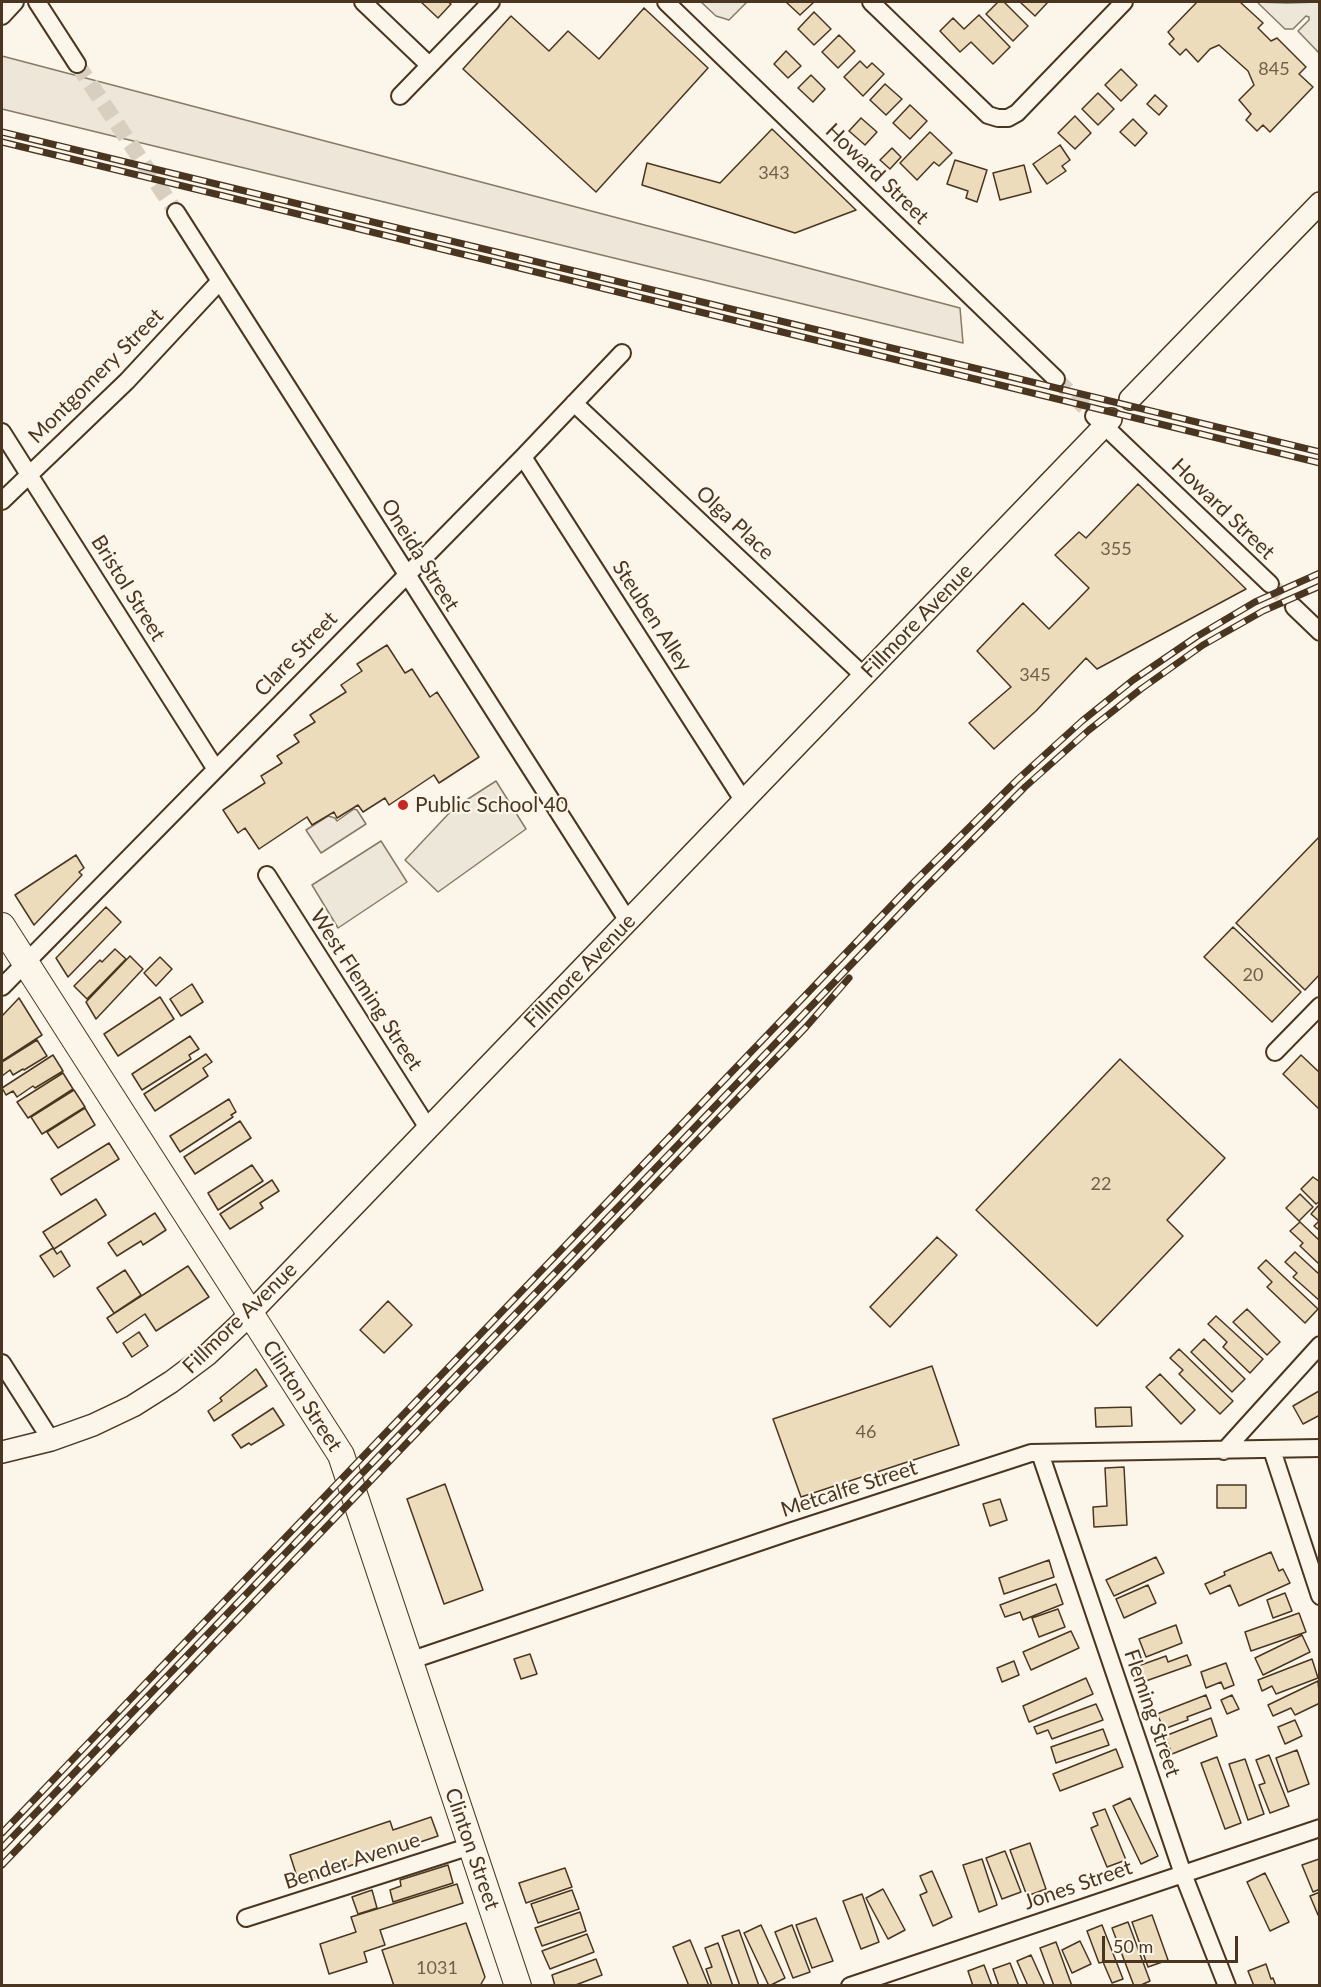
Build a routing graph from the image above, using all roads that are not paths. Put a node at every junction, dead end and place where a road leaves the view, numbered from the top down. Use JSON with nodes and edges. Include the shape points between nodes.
{"nodes":[{"id":1,"x":15,"y":2,"type":"edge"},
{"id":2,"x":37,"y":2,"type":"edge"},
{"id":3,"x":363,"y":2,"type":"edge"},
{"id":4,"x":491,"y":2,"type":"edge"},
{"id":5,"x":666,"y":2,"type":"edge"},
{"id":6,"x":871,"y":2,"type":"edge"},
{"id":7,"x":1124,"y":2,"type":"edge"},
{"id":8,"x":2,"y":16,"type":"edge"},
{"id":9,"x":77,"y":64,"type":"tunnel mouth"},
{"id":10,"x":429,"y":66,"type":"junction"},
{"id":11,"x":400,"y":96,"type":"dead end"},
{"id":12,"x":1320,"y":203,"type":"edge"},
{"id":13,"x":176,"y":212,"type":"tunnel mouth"},
{"id":14,"x":220,"y":281,"type":"junction"},
{"id":15,"x":621,"y":353,"type":"dead end"},
{"id":16,"x":1056,"y":379,"type":"tunnel mouth"},
{"id":17,"x":1130,"y":399,"type":"dead end"},
{"id":18,"x":574,"y":403,"type":"junction"},
{"id":19,"x":1103,"y":421,"type":"joint"},
{"id":20,"x":2,"y":432,"type":"edge"},
{"id":21,"x":523,"y":457,"type":"junction"},
{"id":22,"x":29,"y":474,"type":"junction"},
{"id":23,"x":2,"y":501,"type":"edge"},
{"id":24,"x":406,"y":574,"type":"junction"},
{"id":25,"x":1270,"y":584,"type":"tunnel mouth"},
{"id":26,"x":1294,"y":607,"type":"tunnel mouth"},
{"id":27,"x":1320,"y":632,"type":"edge"},
{"id":28,"x":864,"y":676,"type":"junction"},
{"id":29,"x":215,"y":768,"type":"junction"},
{"id":30,"x":743,"y":800,"type":"junction"},
{"id":31,"x":267,"y":875,"type":"dead end"},
{"id":32,"x":628,"y":921,"type":"junction"},
{"id":33,"x":2,"y":926,"type":"edge"},
{"id":34,"x":25,"y":963,"type":"junction"},
{"id":35,"x":2,"y":987,"type":"edge"},
{"id":36,"x":1320,"y":1006,"type":"edge"},
{"id":37,"x":1275,"y":1052,"type":"dead end"},
{"id":38,"x":428,"y":1128,"type":"junction"},
{"id":39,"x":249,"y":1314,"type":"junction"},
{"id":40,"x":1320,"y":1345,"type":"edge"},
{"id":41,"x":2,"y":1363,"type":"edge"},
{"id":42,"x":51,"y":1440,"type":"junction"},
{"id":43,"x":1320,"y":1448,"type":"edge"},
{"id":44,"x":1272,"y":1450,"type":"junction"},
{"id":45,"x":1224,"y":1451,"type":"junction"},
{"id":46,"x":2,"y":1452,"type":"edge"},
{"id":47,"x":1040,"y":1453,"type":"junction"},
{"id":48,"x":1320,"y":1596,"type":"edge"},
{"id":49,"x":409,"y":1661,"type":"junction"},
{"id":50,"x":1320,"y":1828,"type":"edge"},
{"id":51,"x":471,"y":1846,"type":"junction"},
{"id":52,"x":1183,"y":1874,"type":"junction"},
{"id":53,"x":246,"y":1918,"type":"dead end"},
{"id":54,"x":518,"y":1986,"type":"edge"},
{"id":55,"x":850,"y":1986,"type":"edge"},
{"id":56,"x":1227,"y":1986,"type":"edge"}],
"edges":[{"from":1,"to":8,"type":"street"},
{"from":2,"to":9,"type":"street"},
{"from":3,"to":10,"type":"street"},
{"from":4,"to":10,"type":"street"},
{"from":5,"to":16,"type":"street","name":"Howard Street"},
{"from":6,"to":7,"type":"street","via":[[988,115],[998,118],[1017,113]]},
{"from":10,"to":11,"type":"street"},
{"from":12,"to":17,"type":"street"},
{"from":13,"to":14,"type":"street","name":"Oneida Street"},
{"from":14,"to":22,"type":"street","name":"Montgomery Street","via":[[127,381]]},
{"from":14,"to":24,"type":"street","name":"Oneida Street"},
{"from":15,"to":18,"type":"street","name":"Clare Street"},
{"from":18,"to":21,"type":"street","name":"Clare Street"},
{"from":18,"to":28,"type":"street","name":"Olga Place"},
{"from":19,"to":25,"type":"street","name":"Howard Street"},
{"from":19,"to":28,"type":"street","name":"Fillmore Avenue"},
{"from":20,"to":22,"type":"street","name":"Bristol Street"},
{"from":21,"to":24,"type":"street","name":"Clare Street"},
{"from":21,"to":30,"type":"street","name":"Steuben Alley"},
{"from":22,"to":23,"type":"street","name":"Montgomery Street"},
{"from":22,"to":29,"type":"street","name":"Bristol Street"},
{"from":24,"to":29,"type":"street","name":"Clare Street"},
{"from":24,"to":32,"type":"street","name":"Oneida Street"},
{"from":26,"to":27,"type":"street"},
{"from":28,"to":30,"type":"street","name":"Fillmore Avenue"},
{"from":29,"to":34,"type":"street","name":"Clare Street"},
{"from":30,"to":32,"type":"street","name":"Fillmore Avenue"},
{"from":31,"to":38,"type":"street","name":"West Fleming Street"},
{"from":32,"to":38,"type":"street","name":"Fillmore Avenue"},
{"from":33,"to":34,"type":"main road","name":"Clinton Street"},
{"from":34,"to":35,"type":"street","name":"Clare Street"},
{"from":34,"to":39,"type":"main road","name":"Clinton Street"},
{"from":36,"to":37,"type":"street"},
{"from":38,"to":39,"type":"street","name":"Fillmore Avenue"},
{"from":39,"to":42,"type":"street","name":"Fillmore Avenue","via":[[207,1355],[171,1382],[123,1411]]},
{"from":39,"to":49,"type":"main road","name":"Clinton Street","via":[[341,1455]]},
{"from":40,"to":45,"type":"street"},
{"from":41,"to":42,"type":"street"},
{"from":42,"to":46,"type":"street","name":"Fillmore Avenue"},
{"from":43,"to":44,"type":"street","name":"Metcalfe Street"},
{"from":44,"to":45,"type":"street","name":"Metcalfe Street"},
{"from":44,"to":48,"type":"street"},
{"from":45,"to":47,"type":"street","name":"Metcalfe Street"},
{"from":47,"to":49,"type":"street","name":"Metcalfe Street","via":[[789,1532]]},
{"from":47,"to":52,"type":"street","name":"Fleming Street"},
{"from":49,"to":51,"type":"main road","name":"Clinton Street"},
{"from":50,"to":52,"type":"street","name":"Jones Street"},
{"from":51,"to":53,"type":"street","name":"Bender Avenue"},
{"from":51,"to":54,"type":"main road","name":"Clinton Street"},
{"from":52,"to":55,"type":"street","name":"Jones Street"},
{"from":52,"to":56,"type":"street","name":"Fleming Street"}]}
